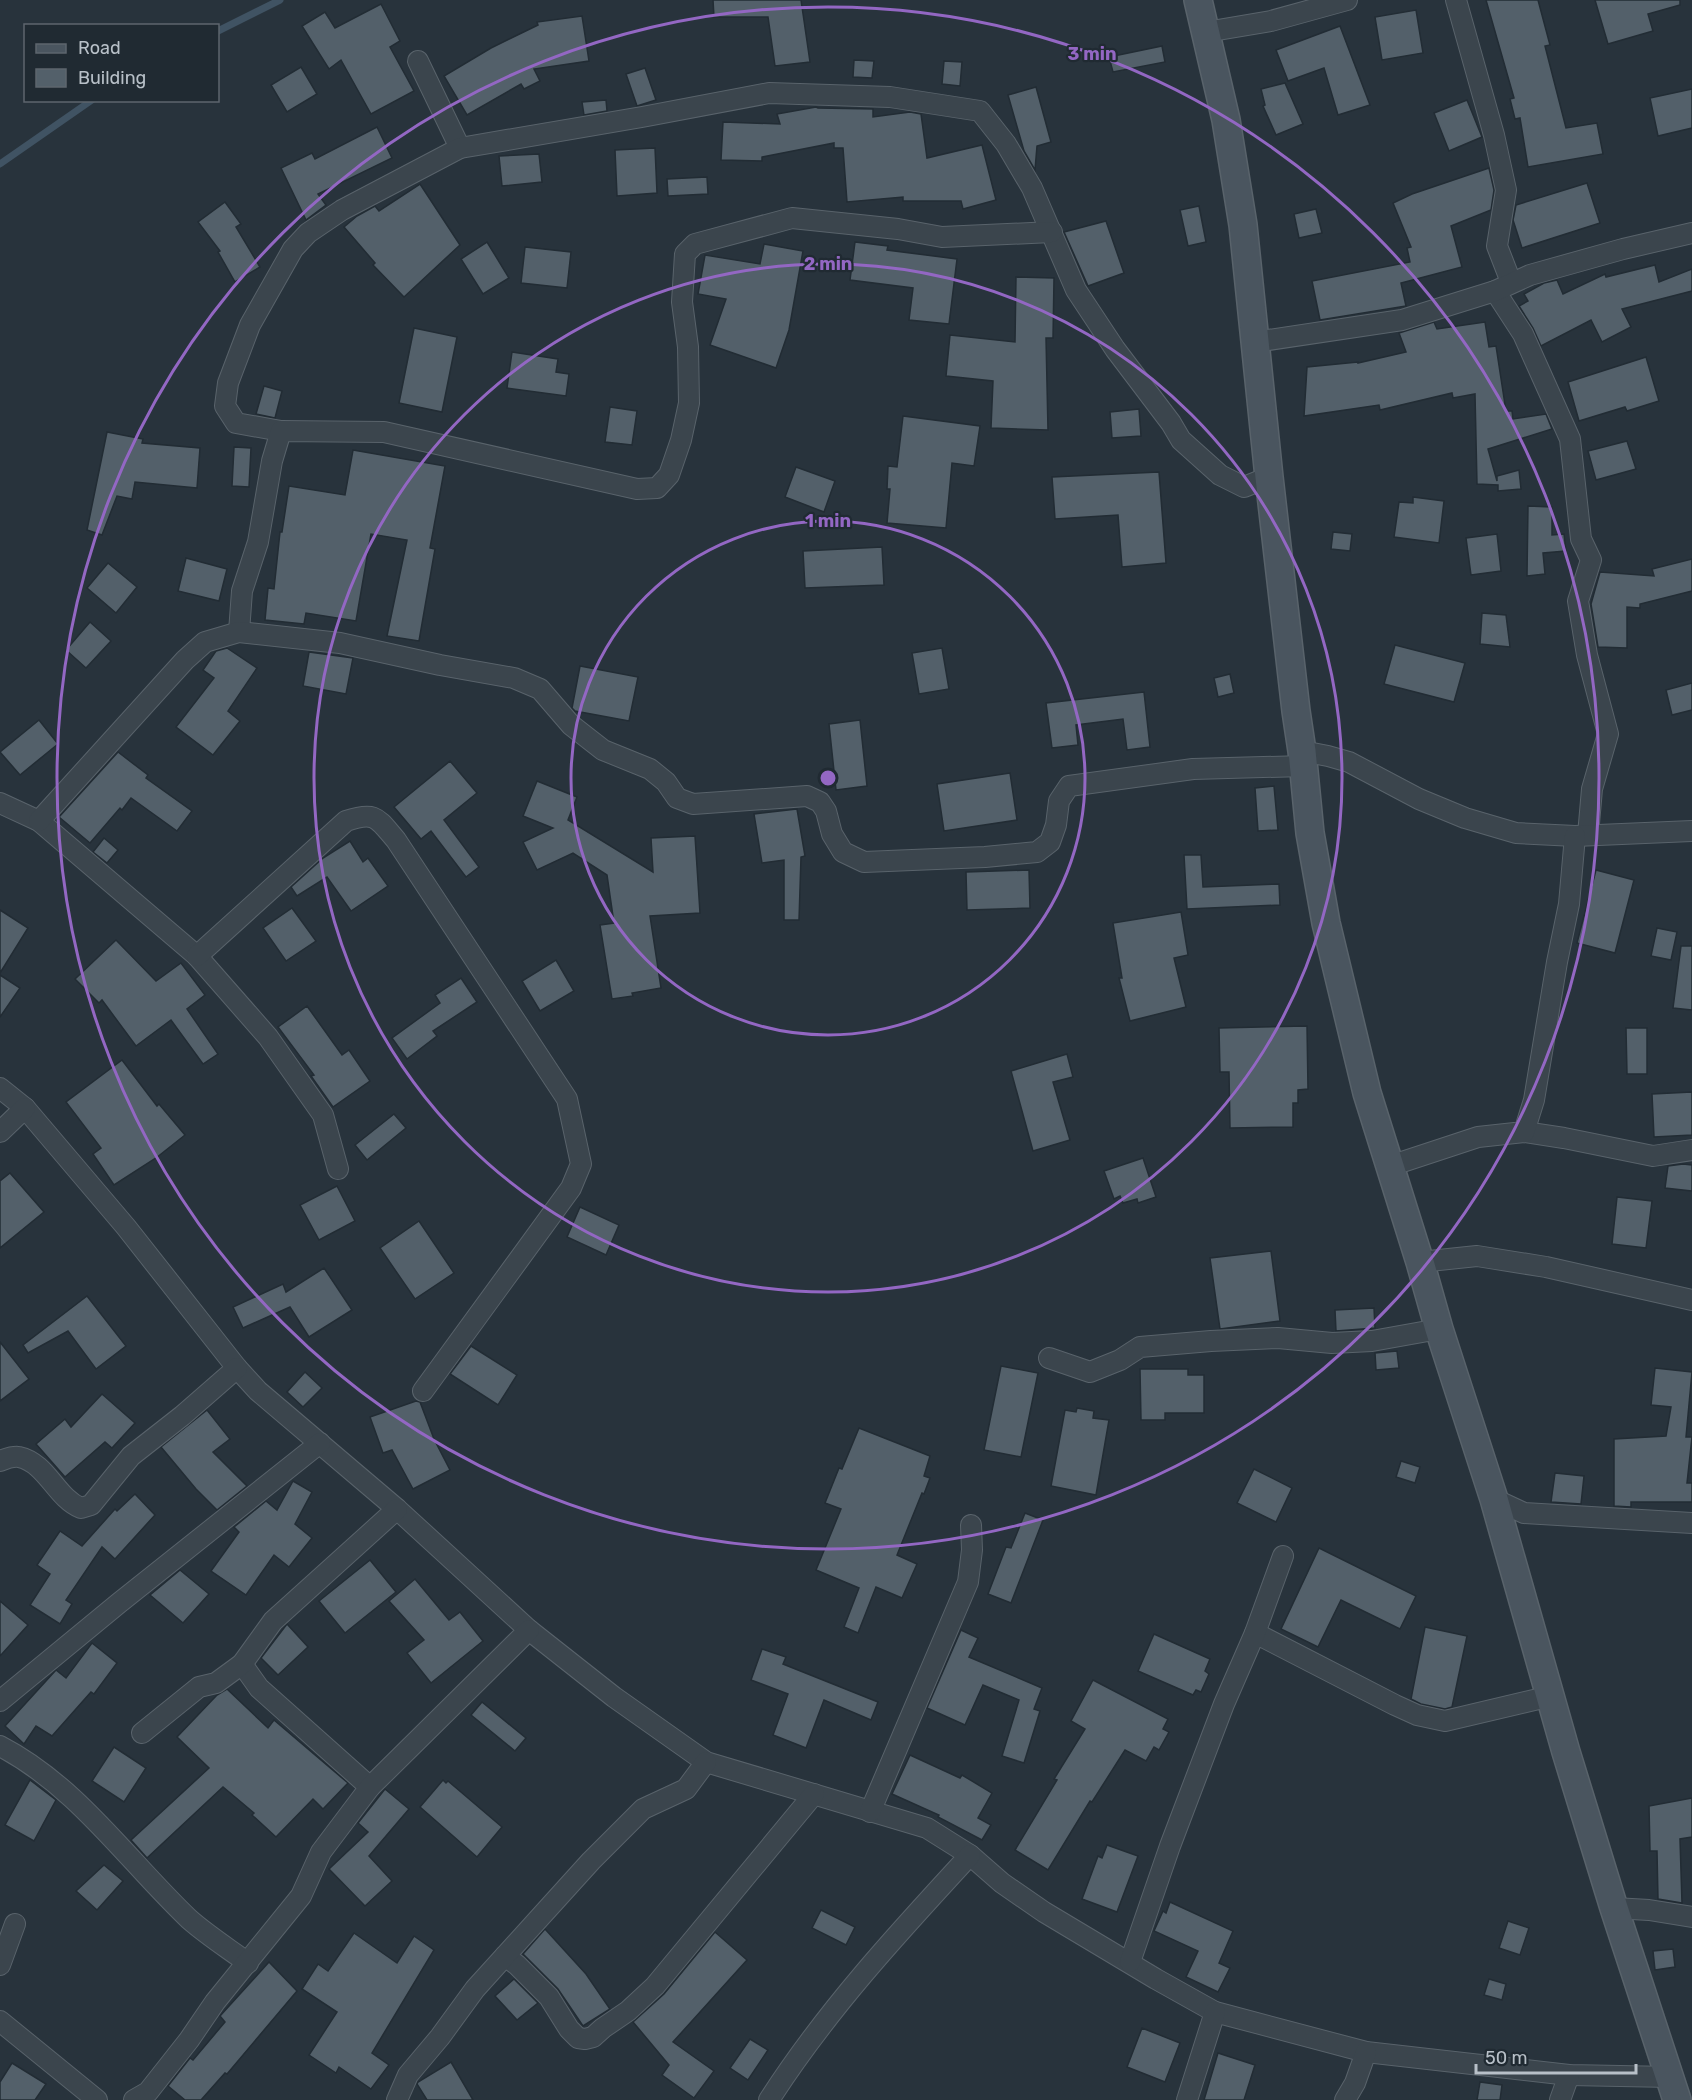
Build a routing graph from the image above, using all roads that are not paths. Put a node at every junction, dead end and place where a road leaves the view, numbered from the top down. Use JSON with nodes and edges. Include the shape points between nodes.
{"nodes":[{"id":1,"x":1198,"y":0,"type":"edge"},
{"id":2,"x":1347,"y":0,"type":"edge"},
{"id":3,"x":1456,"y":0,"type":"edge"},
{"id":4,"x":1206,"y":32,"type":"junction"},
{"id":5,"x":418,"y":61,"type":"dead end"},
{"id":6,"x":460,"y":148,"type":"junction"},
{"id":7,"x":1052,"y":232,"type":"junction"},
{"id":8,"x":1692,"y":233,"type":"edge"},
{"id":9,"x":1503,"y":287,"type":"junction"},
{"id":10,"x":1256,"y":342,"type":"junction"},
{"id":11,"x":281,"y":431,"type":"junction"},
{"id":12,"x":1269,"y":477,"type":"junction"},
{"id":13,"x":239,"y":632,"type":"junction"},
{"id":14,"x":1303,"y":759,"type":"junction"},
{"id":15,"x":0,"y":803,"type":"edge"},
{"id":16,"x":39,"y":821,"type":"junction"},
{"id":17,"x":1692,"y":831,"type":"edge"},
{"id":18,"x":1581,"y":835,"type":"junction"},
{"id":19,"x":197,"y":956,"type":"junction"},
{"id":20,"x":0,"y":1088,"type":"edge"},
{"id":21,"x":25,"y":1108,"type":"junction"},
{"id":22,"x":0,"y":1132,"type":"edge"},
{"id":23,"x":1524,"y":1132,"type":"junction"},
{"id":24,"x":1692,"y":1150,"type":"edge"},
{"id":25,"x":1390,"y":1166,"type":"junction"},
{"id":26,"x":338,"y":1169,"type":"dead end"},
{"id":27,"x":1420,"y":1262,"type":"junction"},
{"id":28,"x":1692,"y":1300,"type":"edge"},
{"id":29,"x":1439,"y":1329,"type":"junction"},
{"id":30,"x":1049,"y":1358,"type":"dead end"},
{"id":31,"x":237,"y":1368,"type":"junction"},
{"id":32,"x":423,"y":1391,"type":"dead end"},
{"id":33,"x":320,"y":1443,"type":"junction"},
{"id":34,"x":0,"y":1461,"type":"edge"},
{"id":35,"x":1494,"y":1499,"type":"junction"},
{"id":36,"x":396,"y":1509,"type":"junction"},
{"id":37,"x":1692,"y":1523,"type":"edge"},
{"id":38,"x":971,"y":1526,"type":"dead end"},
{"id":39,"x":1283,"y":1556,"type":"dead end"},
{"id":40,"x":529,"y":1629,"type":"junction"},
{"id":41,"x":1255,"y":1633,"type":"junction"},
{"id":42,"x":242,"y":1664,"type":"junction"},
{"id":43,"x":1551,"y":1696,"type":"junction"},
{"id":44,"x":0,"y":1701,"type":"edge"},
{"id":45,"x":142,"y":1733,"type":"dead end"},
{"id":46,"x":0,"y":1746,"type":"edge"},
{"id":47,"x":706,"y":1762,"type":"junction"},
{"id":48,"x":370,"y":1787,"type":"junction"},
{"id":49,"x":814,"y":1794,"type":"junction"},
{"id":50,"x":870,"y":1812,"type":"junction"},
{"id":51,"x":970,"y":1855,"type":"junction"},
{"id":52,"x":1614,"y":1908,"type":"junction"},
{"id":53,"x":1692,"y":1917,"type":"edge"},
{"id":54,"x":15,"y":1924,"type":"dead end"},
{"id":55,"x":505,"y":1956,"type":"junction"},
{"id":56,"x":1130,"y":1962,"type":"junction"},
{"id":57,"x":248,"y":1963,"type":"junction"},
{"id":58,"x":0,"y":1965,"type":"edge"},
{"id":59,"x":1215,"y":2012,"type":"junction"},
{"id":60,"x":0,"y":2021,"type":"edge"},
{"id":61,"x":1366,"y":2052,"type":"junction"},
{"id":62,"x":1569,"y":2075,"type":"junction"},
{"id":63,"x":1674,"y":2088,"type":"edge"},
{"id":64,"x":97,"y":2100,"type":"edge"},
{"id":65,"x":134,"y":2100,"type":"edge"},
{"id":66,"x":397,"y":2100,"type":"edge"},
{"id":67,"x":769,"y":2100,"type":"edge"},
{"id":68,"x":1187,"y":2100,"type":"edge"},
{"id":69,"x":1345,"y":2100,"type":"edge"},
{"id":70,"x":1560,"y":2100,"type":"edge"}],
"edges":[{"from":1,"to":4,"type":"main road"},
{"from":2,"to":4,"type":"street","via":[[1271,21]]},
{"from":3,"to":9,"type":"street","via":[[1506,190],[1497,246]]},
{"from":4,"to":10,"type":"main road","via":[[1226,120],[1243,225]]},
{"from":5,"to":6,"type":"street"},
{"from":6,"to":7,"type":"street","via":[[769,93],[890,97],[980,111],[1006,144]]},
{"from":6,"to":11,"type":"street","via":[[342,210],[308,233],[293,249],[250,325],[228,383],[225,406],[236,423]]},
{"from":7,"to":11,"type":"street","via":[[942,237],[792,218],[695,244],[686,254],[682,302],[689,403],[669,475],[657,488],[637,489],[384,432]]},
{"from":7,"to":12,"type":"street","via":[[1076,290],[1181,440],[1220,475],[1244,487]]},
{"from":8,"to":9,"type":"street","via":[[1530,275]]},
{"from":9,"to":10,"type":"street","via":[[1402,320]]},
{"from":9,"to":18,"type":"street","via":[[1570,440],[1581,539],[1591,560],[1578,601],[1587,655],[1608,734]]},
{"from":10,"to":12,"type":"main road"},
{"from":11,"to":13,"type":"street","via":[[258,542],[242,591]]},
{"from":12,"to":14,"type":"main road"},
{"from":13,"to":14,"type":"street","via":[[340,643],[514,678],[540,689],[571,725],[603,750],[650,769],[677,798],[693,804],[807,796],[820,802],[843,852],[864,862],[1036,852],[1050,842],[1059,801],[1069,786]]},
{"from":13,"to":16,"type":"street","via":[[205,642],[184,660]]},
{"from":14,"to":18,"type":"street","via":[[1328,756],[1349,762],[1419,799],[1496,828],[1516,833]]},
{"from":14,"to":25,"type":"main road","via":[[1310,833],[1326,923],[1367,1093]]},
{"from":15,"to":16,"type":"street"},
{"from":16,"to":19,"type":"street"},
{"from":17,"to":18,"type":"street"},
{"from":18,"to":23,"type":"street","via":[[1534,1100]]},
{"from":19,"to":26,"type":"street","via":[[268,1037],[323,1115]]},
{"from":19,"to":32,"type":"street","via":[[346,821],[364,815],[376,818],[396,840],[567,1099],[581,1164],[571,1188]]},
{"from":20,"to":21,"type":"street"},
{"from":21,"to":22,"type":"street"},
{"from":21,"to":31,"type":"street","via":[[126,1227]]},
{"from":23,"to":24,"type":"street","via":[[1653,1156]]},
{"from":23,"to":25,"type":"street","via":[[1478,1137]]},
{"from":25,"to":27,"type":"main road"},
{"from":27,"to":28,"type":"street","via":[[1477,1256]]},
{"from":27,"to":29,"type":"main road"},
{"from":29,"to":30,"type":"street","via":[[1372,1341],[1278,1338],[1140,1347],[1090,1372]]},
{"from":29,"to":35,"type":"main road"},
{"from":31,"to":33,"type":"street"},
{"from":31,"to":34,"type":"street","via":[[132,1456],[91,1505],[73,1505],[36,1465],[17,1456]]},
{"from":33,"to":36,"type":"street"},
{"from":33,"to":44,"type":"street"},
{"from":35,"to":37,"type":"street","via":[[1524,1513]]},
{"from":35,"to":43,"type":"main road"},
{"from":36,"to":40,"type":"street"},
{"from":36,"to":42,"type":"street","via":[[273,1621]]},
{"from":38,"to":50,"type":"street","via":[[968,1582]]},
{"from":39,"to":41,"type":"street"},
{"from":40,"to":47,"type":"street","via":[[614,1697]]},
{"from":40,"to":48,"type":"street"},
{"from":41,"to":43,"type":"street","via":[[1395,1705],[1445,1721]]},
{"from":41,"to":56,"type":"street","via":[[1211,1737]]},
{"from":42,"to":45,"type":"street","via":[[216,1683],[199,1687]]},
{"from":42,"to":48,"type":"street","via":[[259,1688]]},
{"from":43,"to":52,"type":"main road"},
{"from":46,"to":57,"type":"street","via":[[40,1770],[72,1796],[190,1920]]},
{"from":47,"to":49,"type":"street"},
{"from":47,"to":55,"type":"street","via":[[686,1789],[644,1809]]},
{"from":48,"to":57,"type":"street","via":[[321,1852],[301,1896]]},
{"from":49,"to":50,"type":"street"},
{"from":49,"to":55,"type":"street","via":[[655,1986],[593,2037],[578,2038],[549,1997]]},
{"from":50,"to":51,"type":"street","via":[[927,1828]]},
{"from":51,"to":56,"type":"street","via":[[1044,1912]]},
{"from":51,"to":67,"type":"street","via":[[873,1960]]},
{"from":52,"to":53,"type":"street"},
{"from":52,"to":63,"type":"main road"},
{"from":54,"to":58,"type":"street"},
{"from":55,"to":66,"type":"street","via":[[408,2075]]},
{"from":56,"to":59,"type":"street"},
{"from":57,"to":65,"type":"street","via":[[148,2092]]},
{"from":59,"to":61,"type":"street"},
{"from":59,"to":68,"type":"street"},
{"from":60,"to":64,"type":"street"},
{"from":61,"to":62,"type":"street"},
{"from":61,"to":69,"type":"street"},
{"from":62,"to":63,"type":"street"},
{"from":62,"to":70,"type":"street"}]}
